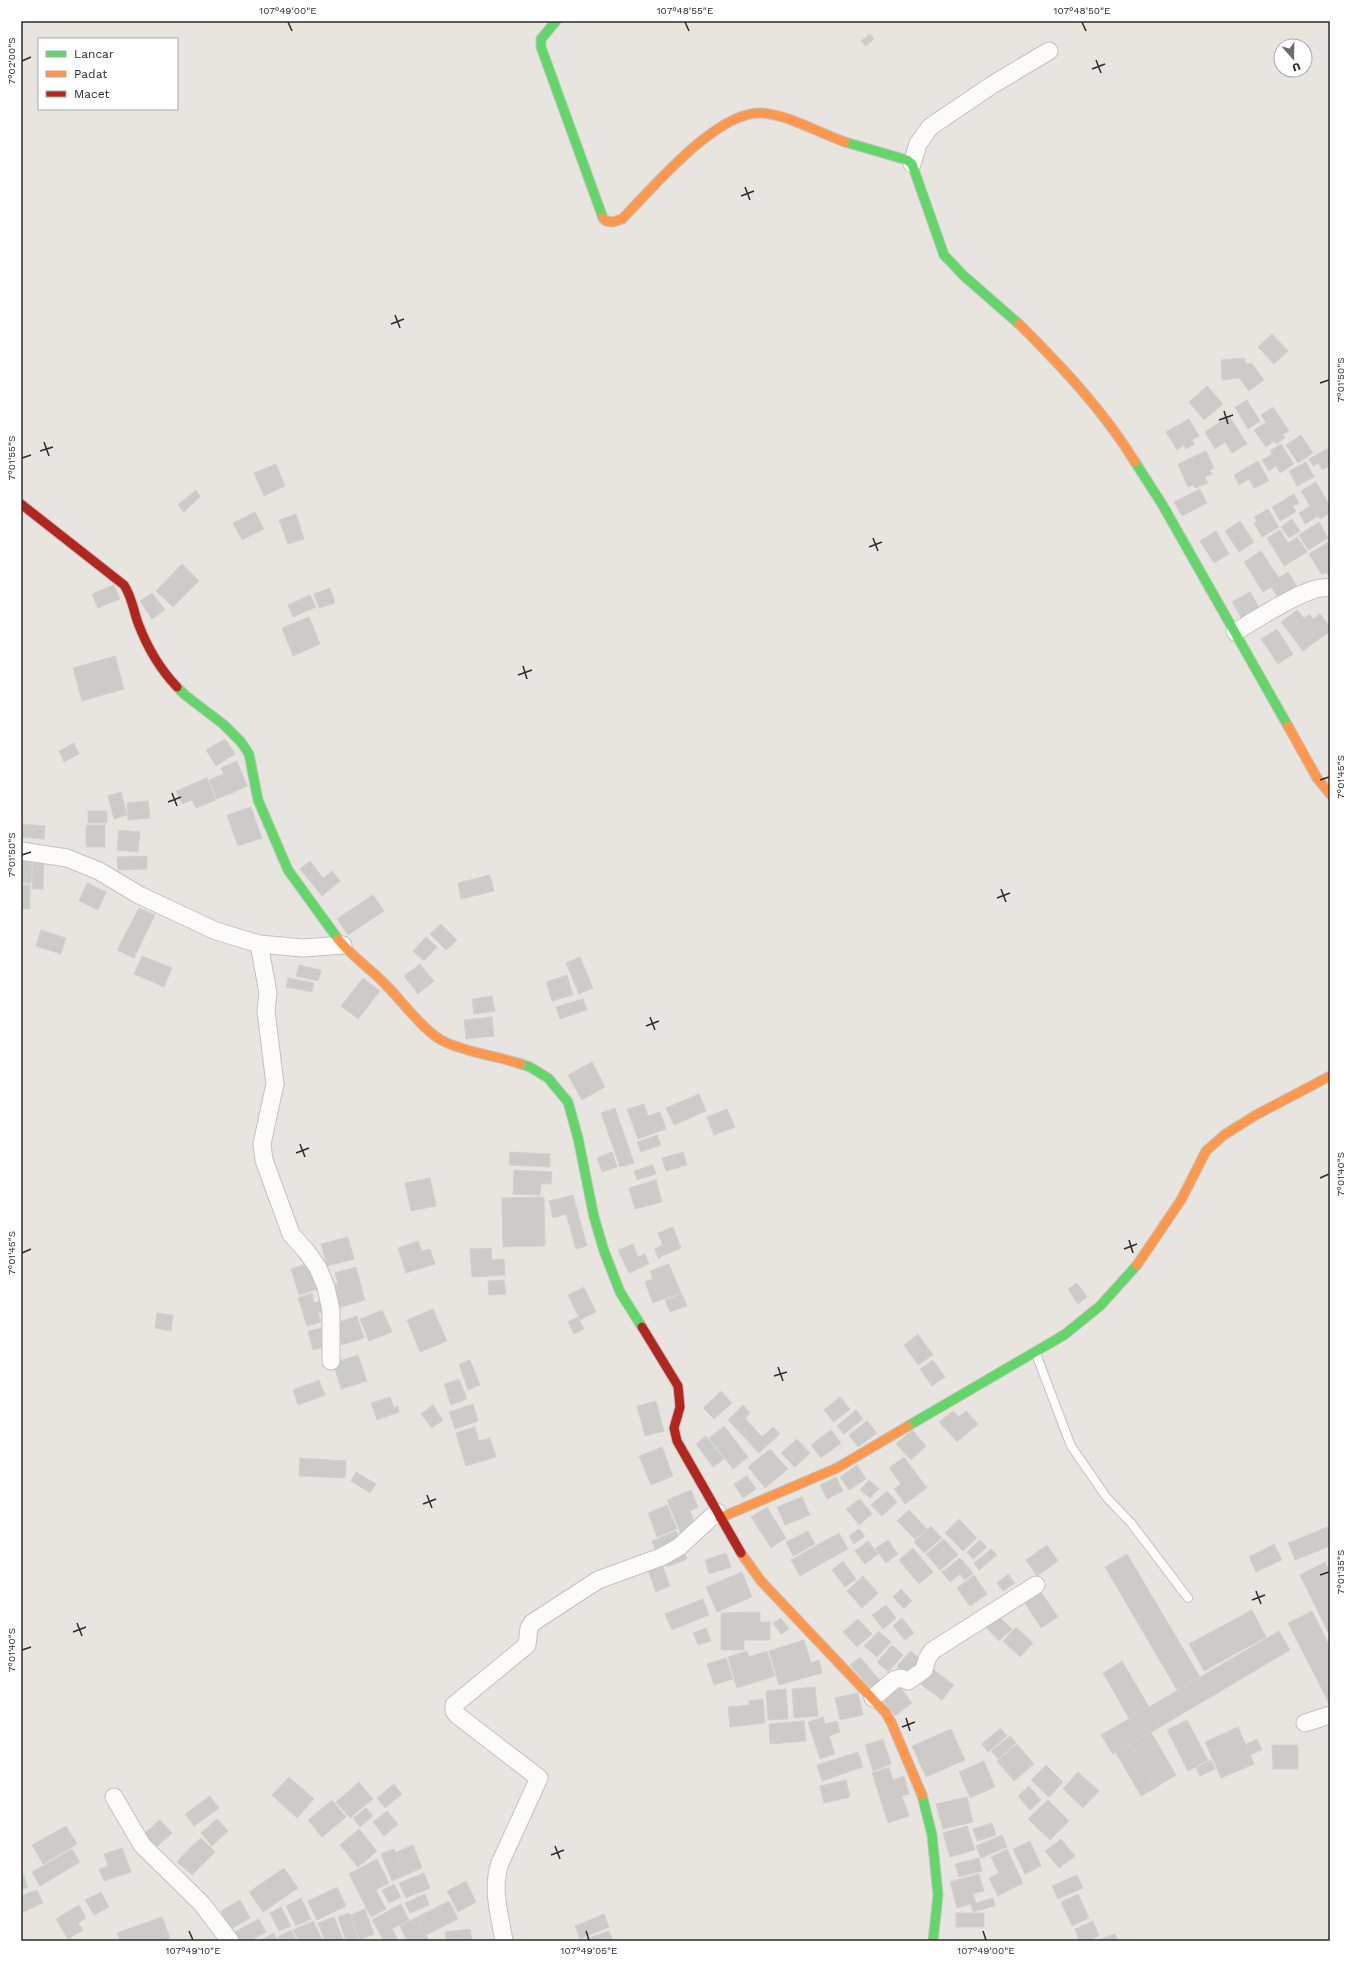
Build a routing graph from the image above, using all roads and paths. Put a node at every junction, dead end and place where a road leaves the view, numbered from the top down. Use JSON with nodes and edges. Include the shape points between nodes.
{"nodes":[{"id":1,"x":556,"y":21,"type":"edge"},
{"id":2,"x":1049,"y":51,"type":"dead end"},
{"id":3,"x":912,"y":164,"type":"junction"},
{"id":4,"x":21,"y":504,"type":"edge"},
{"id":5,"x":1330,"y":588,"type":"edge"},
{"id":6,"x":1236,"y":632,"type":"junction"},
{"id":7,"x":1330,"y":794,"type":"edge"},
{"id":8,"x":21,"y":851,"type":"edge"},
{"id":9,"x":259,"y":944,"type":"junction"},
{"id":10,"x":343,"y":945,"type":"junction"},
{"id":11,"x":1330,"y":1076,"type":"edge"},
{"id":12,"x":1036,"y":1354,"type":"junction"},
{"id":13,"x":331,"y":1361,"type":"dead end"},
{"id":14,"x":718,"y":1515,"type":"junction"},
{"id":15,"x":1036,"y":1585,"type":"dead end"},
{"id":16,"x":1188,"y":1598,"type":"dead end"},
{"id":17,"x":873,"y":1698,"type":"junction"},
{"id":18,"x":1330,"y":1715,"type":"edge"},
{"id":19,"x":1305,"y":1723,"type":"dead end"},
{"id":20,"x":114,"y":1797,"type":"dead end"},
{"id":21,"x":230,"y":1941,"type":"edge"},
{"id":22,"x":504,"y":1941,"type":"edge"},
{"id":23,"x":933,"y":1941,"type":"edge"}],
"edges":[{"from":1,"to":3,"type":"street","via":[[541,39],[541,47],[606,221],[622,219],[685,156],[718,130],[746,115],[759,113],[780,118],[907,160]]},
{"from":2,"to":3,"type":"street","via":[[992,85],[930,127],[918,144]]},
{"from":3,"to":6,"type":"street","via":[[944,254],[964,276],[1041,346],[1093,401],[1162,504]]},
{"from":4,"to":10,"type":"street","via":[[124,585],[131,596],[138,622],[152,655],[167,676],[185,695],[223,724],[250,754],[258,800],[288,870]]},
{"from":5,"to":6,"type":"street","via":[[1325,587],[1298,596]]},
{"from":6,"to":7,"type":"street","via":[[1317,778]]},
{"from":8,"to":9,"type":"street","via":[[67,858],[100,870],[139,895],[216,931]]},
{"from":9,"to":10,"type":"street","via":[[303,948]]},
{"from":9,"to":13,"type":"street","via":[[268,993],[266,1011],[276,1084],[262,1144],[264,1160],[291,1234],[318,1268],[326,1287],[331,1311]]},
{"from":10,"to":14,"type":"street","via":[[386,985],[415,1017],[443,1041],[461,1049],[530,1067],[548,1078],[568,1102],[604,1251],[620,1292],[678,1386],[680,1407],[674,1428],[675,1436]]},
{"from":11,"to":12,"type":"street","via":[[1256,1114],[1224,1135],[1206,1151],[1177,1206],[1126,1279],[1100,1306],[1064,1336]]},
{"from":12,"to":14,"type":"street","via":[[836,1468]]},
{"from":12,"to":16,"type":"lane","via":[[1071,1446],[1107,1498],[1131,1523]]},
{"from":14,"to":17,"type":"street","via":[[738,1549],[773,1595]]},
{"from":14,"to":22,"type":"street","via":[[679,1547],[598,1580],[532,1623],[527,1645],[453,1706],[456,1715],[539,1778],[496,1876],[495,1893]]},
{"from":15,"to":17,"type":"street","via":[[932,1652],[924,1670],[908,1680],[894,1680]]},
{"from":17,"to":23,"type":"street","via":[[891,1722],[914,1776],[932,1835],[938,1894]]},
{"from":18,"to":19,"type":"street"},
{"from":20,"to":21,"type":"street","via":[[142,1846],[202,1904]]}]}
